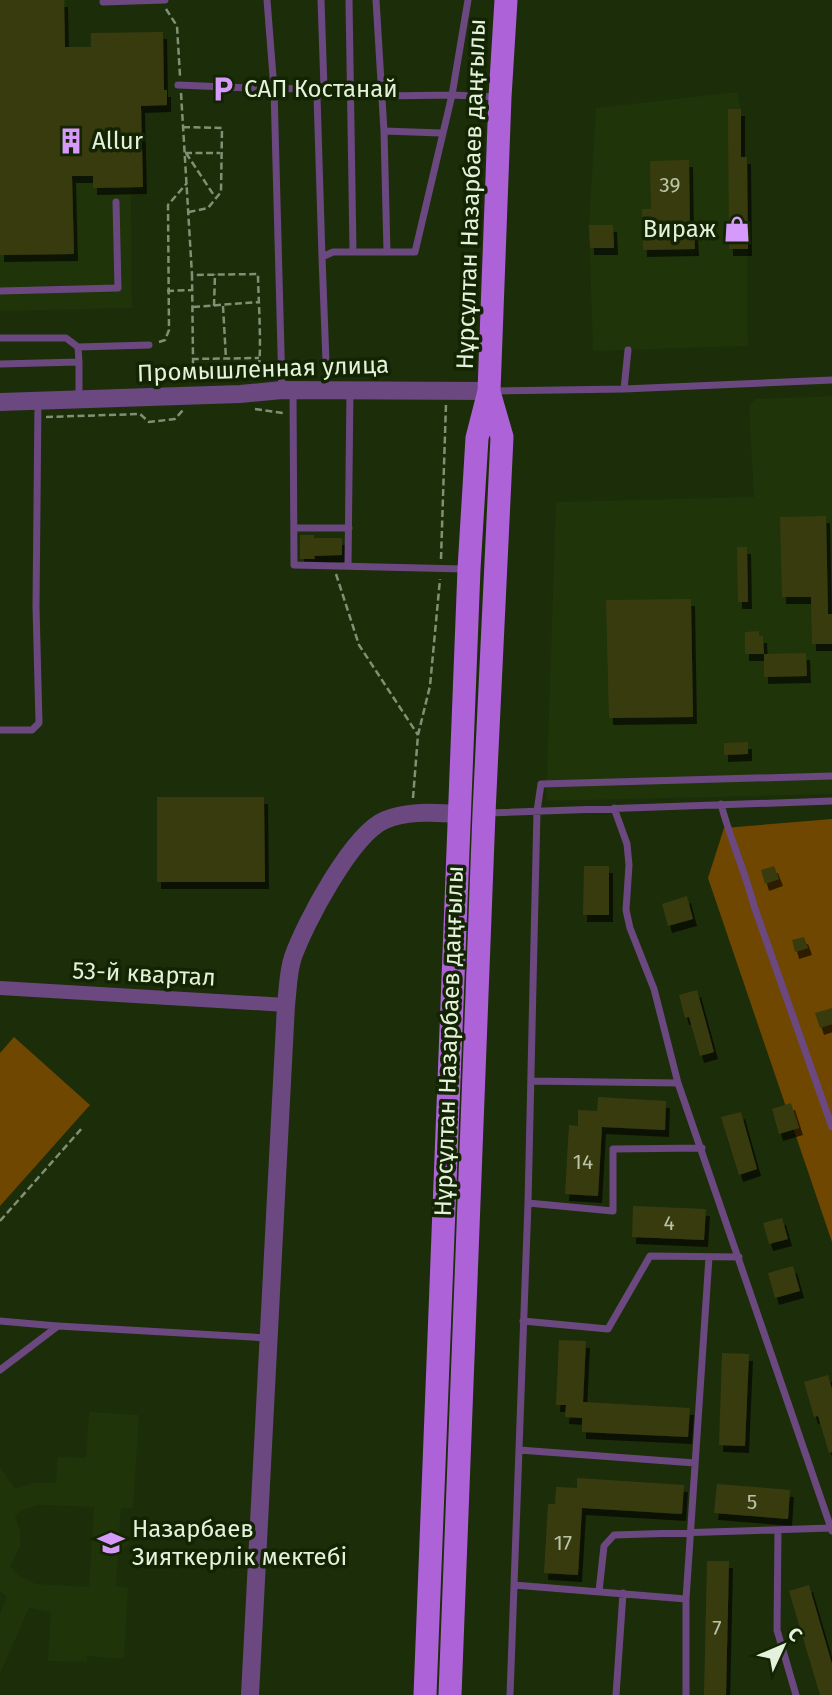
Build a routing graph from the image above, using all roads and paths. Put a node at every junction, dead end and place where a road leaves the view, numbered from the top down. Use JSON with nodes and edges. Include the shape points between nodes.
{"nodes":[{"id":1,"x":163,"y":0,"type":"edge"},
{"id":2,"x":267,"y":0,"type":"edge"},
{"id":3,"x":321,"y":0,"type":"edge"},
{"id":4,"x":349,"y":0,"type":"edge"},
{"id":5,"x":376,"y":0,"type":"edge"},
{"id":6,"x":468,"y":0,"type":"edge"},
{"id":7,"x":506,"y":0,"type":"edge"},
{"id":8,"x":103,"y":2,"type":"dead end"},
{"id":9,"x":179,"y":86,"type":"junction"},
{"id":10,"x":324,"y":88,"type":"junction"},
{"id":11,"x":274,"y":89,"type":"junction"},
{"id":12,"x":452,"y":95,"type":"junction"},
{"id":13,"x":382,"y":96,"type":"junction"},
{"id":14,"x":500,"y":97,"type":"junction"},
{"id":15,"x":183,"y":127,"type":"junction"},
{"id":16,"x":384,"y":131,"type":"junction"},
{"id":17,"x":441,"y":133,"type":"junction"},
{"id":18,"x":185,"y":153,"type":"junction"},
{"id":19,"x":222,"y":153,"type":"junction"},
{"id":20,"x":187,"y":183,"type":"junction"},
{"id":21,"x":215,"y":197,"type":"junction"},
{"id":22,"x":116,"y":202,"type":"dead end"},
{"id":23,"x":189,"y":212,"type":"junction"},
{"id":24,"x":353,"y":251,"type":"junction"},
{"id":25,"x":387,"y":252,"type":"junction"},
{"id":26,"x":322,"y":257,"type":"junction"},
{"id":27,"x":215,"y":274,"type":"junction"},
{"id":28,"x":192,"y":275,"type":"junction"},
{"id":29,"x":193,"y":290,"type":"junction"},
{"id":30,"x":0,"y":291,"type":"edge"},
{"id":31,"x":167,"y":291,"type":"junction"},
{"id":32,"x":258,"y":302,"type":"junction"},
{"id":33,"x":214,"y":306,"type":"junction"},
{"id":34,"x":223,"y":306,"type":"junction"},
{"id":35,"x":193,"y":307,"type":"junction"},
{"id":36,"x":0,"y":338,"type":"edge"},
{"id":37,"x":149,"y":345,"type":"joint"},
{"id":38,"x":78,"y":347,"type":"junction"},
{"id":39,"x":628,"y":350,"type":"dead end"},
{"id":40,"x":226,"y":359,"type":"junction"},
{"id":41,"x":79,"y":362,"type":"junction"},
{"id":42,"x":0,"y":364,"type":"edge"},
{"id":43,"x":832,"y":380,"type":"edge"},
{"id":44,"x":327,"y":389,"type":"junction"},
{"id":45,"x":350,"y":389,"type":"junction"},
{"id":46,"x":624,"y":389,"type":"junction"},
{"id":47,"x":288,"y":390,"type":"junction"},
{"id":48,"x":446,"y":390,"type":"junction"},
{"id":49,"x":489,"y":391,"type":"junction"},
{"id":50,"x":79,"y":399,"type":"junction"},
{"id":51,"x":0,"y":402,"type":"edge"},
{"id":52,"x":254,"y":408,"type":"dead end"},
{"id":53,"x":38,"y":409,"type":"junction"},
{"id":54,"x":183,"y":410,"type":"dead end"},
{"id":55,"x":293,"y":414,"type":"junction"},
{"id":56,"x":294,"y":528,"type":"junction"},
{"id":57,"x":349,"y":528,"type":"junction"},
{"id":58,"x":334,"y":566,"type":"junction"},
{"id":59,"x":348,"y":566,"type":"junction"},
{"id":60,"x":441,"y":569,"type":"junction"},
{"id":61,"x":469,"y":569,"type":"junction"},
{"id":62,"x":0,"y":730,"type":"edge"},
{"id":63,"x":418,"y":735,"type":"junction"},
{"id":64,"x":832,"y":776,"type":"edge"},
{"id":65,"x":832,"y":801,"type":"edge"},
{"id":66,"x":721,"y":804,"type":"junction"},
{"id":67,"x":614,"y":808,"type":"junction"},
{"id":68,"x":537,"y":811,"type":"junction"},
{"id":69,"x":412,"y":812,"type":"junction"},
{"id":70,"x":484,"y":813,"type":"junction"},
{"id":71,"x":460,"y":814,"type":"junction"},
{"id":72,"x":0,"y":988,"type":"edge"},
{"id":73,"x":286,"y":1005,"type":"junction"},
{"id":74,"x":531,"y":1081,"type":"junction"},
{"id":75,"x":678,"y":1083,"type":"junction"},
{"id":76,"x":83,"y":1127,"type":"dead end"},
{"id":77,"x":832,"y":1127,"type":"edge"},
{"id":78,"x":702,"y":1148,"type":"junction"},
{"id":79,"x":528,"y":1203,"type":"junction"},
{"id":80,"x":0,"y":1221,"type":"edge"},
{"id":81,"x":709,"y":1257,"type":"junction"},
{"id":82,"x":739,"y":1257,"type":"junction"},
{"id":83,"x":0,"y":1321,"type":"edge"},
{"id":84,"x":523,"y":1321,"type":"junction"},
{"id":85,"x":58,"y":1326,"type":"junction"},
{"id":86,"x":269,"y":1338,"type":"junction"},
{"id":87,"x":0,"y":1370,"type":"edge"},
{"id":88,"x":519,"y":1450,"type":"junction"},
{"id":89,"x":695,"y":1463,"type":"junction"},
{"id":90,"x":778,"y":1530,"type":"junction"},
{"id":91,"x":832,"y":1530,"type":"edge"},
{"id":92,"x":691,"y":1534,"type":"junction"},
{"id":93,"x":514,"y":1585,"type":"junction"},
{"id":94,"x":599,"y":1591,"type":"junction"},
{"id":95,"x":622,"y":1594,"type":"junction"},
{"id":96,"x":686,"y":1599,"type":"junction"},
{"id":97,"x":250,"y":1695,"type":"edge"},
{"id":98,"x":425,"y":1695,"type":"edge"},
{"id":99,"x":450,"y":1695,"type":"edge"},
{"id":100,"x":510,"y":1695,"type":"edge"},
{"id":101,"x":616,"y":1695,"type":"edge"},
{"id":102,"x":686,"y":1695,"type":"edge"},
{"id":103,"x":796,"y":1695,"type":"edge"}],
"edges":[{"from":1,"to":8,"type":"lane"},
{"from":1,"to":9,"type":"path","via":[[177,26]]},
{"from":2,"to":11,"type":"lane"},
{"from":3,"to":10,"type":"lane"},
{"from":4,"to":24,"type":"lane"},
{"from":5,"to":13,"type":"lane"},
{"from":6,"to":12,"type":"lane"},
{"from":7,"to":14,"type":"main road","name":"Нұрсұлтан Назарбаев даңғылы"},
{"from":9,"to":11,"type":"lane"},
{"from":9,"to":15,"type":"path"},
{"from":10,"to":11,"type":"lane"},
{"from":10,"to":26,"type":"lane","via":[[317,96]]},
{"from":11,"to":47,"type":"lane"},
{"from":12,"to":13,"type":"lane"},
{"from":12,"to":14,"type":"lane"},
{"from":12,"to":17,"type":"lane"},
{"from":13,"to":16,"type":"lane"},
{"from":14,"to":49,"type":"main road","name":"Нұрсұлтан Назарбаев даңғылы"},
{"from":15,"to":18,"type":"path"},
{"from":15,"to":19,"type":"path","via":[[222,128]]},
{"from":16,"to":17,"type":"lane"},
{"from":16,"to":25,"type":"lane"},
{"from":17,"to":25,"type":"lane","via":[[415,252]]},
{"from":18,"to":19,"type":"path"},
{"from":18,"to":20,"type":"path"},
{"from":18,"to":21,"type":"path"},
{"from":19,"to":21,"type":"path","via":[[221,192]]},
{"from":20,"to":23,"type":"path"},
{"from":20,"to":31,"type":"path","via":[[168,205]]},
{"from":21,"to":23,"type":"path","via":[[208,208]]},
{"from":22,"to":30,"type":"lane","via":[[118,288]]},
{"from":23,"to":28,"type":"path"},
{"from":24,"to":25,"type":"lane"},
{"from":24,"to":26,"type":"lane"},
{"from":26,"to":44,"type":"lane"},
{"from":27,"to":28,"type":"path"},
{"from":27,"to":32,"type":"path","via":[[258,274]]},
{"from":27,"to":33,"type":"path"},
{"from":28,"to":29,"type":"path"},
{"from":29,"to":31,"type":"path"},
{"from":29,"to":35,"type":"path"},
{"from":31,"to":37,"type":"path","via":[[169,330],[165,340]]},
{"from":32,"to":34,"type":"path"},
{"from":32,"to":40,"type":"path","via":[[259,358]]},
{"from":33,"to":34,"type":"path"},
{"from":33,"to":35,"type":"path"},
{"from":34,"to":40,"type":"path"},
{"from":35,"to":40,"type":"path","via":[[193,359]]},
{"from":36,"to":38,"type":"lane","via":[[66,338]]},
{"from":37,"to":38,"type":"lane"},
{"from":38,"to":41,"type":"lane"},
{"from":39,"to":46,"type":"lane"},
{"from":41,"to":42,"type":"lane"},
{"from":41,"to":50,"type":"lane"},
{"from":43,"to":46,"type":"lane"},
{"from":44,"to":45,"type":"street","name":"Промышленная улица"},
{"from":44,"to":47,"type":"street","name":"Промышленная улица"},
{"from":45,"to":48,"type":"street","name":"Промышленная улица"},
{"from":45,"to":57,"type":"lane"},
{"from":46,"to":49,"type":"lane"},
{"from":47,"to":50,"type":"street","name":"Промышленная улица"},
{"from":47,"to":55,"type":"lane"},
{"from":48,"to":49,"type":"street","name":"Промышленная улица"},
{"from":48,"to":60,"type":"path"},
{"from":49,"to":61,"type":"main road","name":"Нұрсұлтан Назарбаев даңғылы","via":[[477,438]]},
{"from":49,"to":70,"type":"main road","name":"Нұрсұлтан Назарбаев даңғылы","via":[[502,437]]},
{"from":50,"to":53,"type":"street","name":"Промышленная улица"},
{"from":51,"to":53,"type":"street","name":"Промышленная улица"},
{"from":52,"to":55,"type":"path"},
{"from":53,"to":54,"type":"path","via":[[139,414],[149,422],[175,419]]},
{"from":53,"to":62,"type":"lane","via":[[39,723],[32,730]]},
{"from":55,"to":56,"type":"lane"},
{"from":56,"to":57,"type":"lane"},
{"from":56,"to":58,"type":"lane","via":[[294,565]]},
{"from":57,"to":59,"type":"lane"},
{"from":58,"to":59,"type":"lane"},
{"from":58,"to":63,"type":"path","via":[[359,645]]},
{"from":59,"to":60,"type":"lane"},
{"from":60,"to":61,"type":"lane"},
{"from":60,"to":63,"type":"path","via":[[430,686]]},
{"from":61,"to":71,"type":"main road","name":"Нұрсұлтан Назарбаев даңғылы"},
{"from":63,"to":69,"type":"path"},
{"from":64,"to":68,"type":"lane","via":[[541,784]]},
{"from":65,"to":66,"type":"lane"},
{"from":66,"to":67,"type":"lane"},
{"from":66,"to":77,"type":"lane"},
{"from":67,"to":68,"type":"lane"},
{"from":67,"to":75,"type":"lane","via":[[627,844],[630,928],[654,989]]},
{"from":68,"to":70,"type":"lane"},
{"from":68,"to":74,"type":"lane"},
{"from":69,"to":71,"type":"street"},
{"from":69,"to":73,"type":"street","via":[[382,821],[332,879],[292,960]]},
{"from":70,"to":71,"type":"main road"},
{"from":70,"to":99,"type":"main road","name":"Нұрсұлтан Назарбаев даңғылы"},
{"from":71,"to":98,"type":"main road","name":"Нұрсұлтан Назарбаев даңғылы"},
{"from":72,"to":73,"type":"street","name":"53-й квартал"},
{"from":73,"to":86,"type":"street"},
{"from":74,"to":75,"type":"lane"},
{"from":74,"to":79,"type":"lane"},
{"from":75,"to":78,"type":"lane"},
{"from":76,"to":80,"type":"path"},
{"from":78,"to":79,"type":"lane","via":[[613,1149],[613,1211]]},
{"from":78,"to":82,"type":"lane"},
{"from":79,"to":84,"type":"lane"},
{"from":81,"to":82,"type":"lane"},
{"from":81,"to":84,"type":"lane","via":[[650,1256],[608,1329]]},
{"from":81,"to":89,"type":"lane"},
{"from":82,"to":91,"type":"lane"},
{"from":83,"to":85,"type":"lane"},
{"from":84,"to":88,"type":"lane"},
{"from":85,"to":86,"type":"lane"},
{"from":85,"to":87,"type":"lane"},
{"from":86,"to":97,"type":"street"},
{"from":88,"to":89,"type":"lane"},
{"from":88,"to":93,"type":"lane"},
{"from":89,"to":92,"type":"lane"},
{"from":90,"to":91,"type":"lane"},
{"from":90,"to":92,"type":"lane"},
{"from":90,"to":103,"type":"lane","via":[[777,1630]]},
{"from":92,"to":94,"type":"lane","via":[[614,1535],[604,1545]]},
{"from":92,"to":96,"type":"lane"},
{"from":93,"to":94,"type":"lane"},
{"from":93,"to":100,"type":"lane"},
{"from":94,"to":95,"type":"lane"},
{"from":95,"to":96,"type":"lane"},
{"from":95,"to":101,"type":"lane"},
{"from":96,"to":102,"type":"lane"}]}
